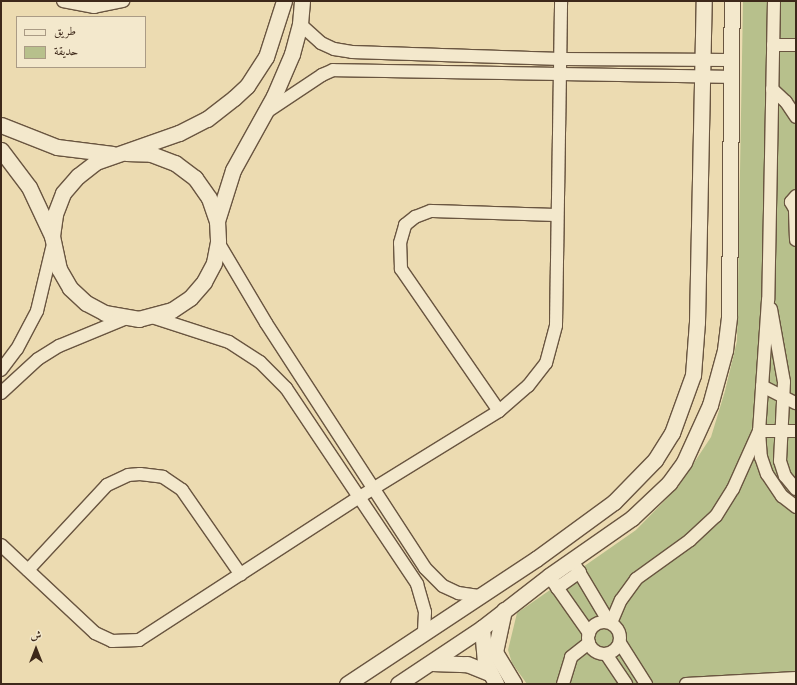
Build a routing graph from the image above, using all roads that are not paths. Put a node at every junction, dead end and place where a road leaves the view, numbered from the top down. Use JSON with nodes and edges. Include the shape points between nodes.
{"nodes":[{"id":1,"x":63,"y":1,"type":"edge"},
{"id":2,"x":123,"y":1,"type":"edge"},
{"id":3,"x":284,"y":1,"type":"edge"},
{"id":4,"x":302,"y":1,"type":"edge"},
{"id":5,"x":562,"y":1,"type":"edge"},
{"id":6,"x":704,"y":1,"type":"edge"},
{"id":7,"x":732,"y":1,"type":"edge"},
{"id":8,"x":774,"y":1,"type":"edge"},
{"id":9,"x":300,"y":24,"type":"junction"},
{"id":10,"x":773,"y":45,"type":"junction"},
{"id":11,"x":796,"y":45,"type":"edge"},
{"id":12,"x":445,"y":55,"type":"junction"},
{"id":13,"x":561,"y":59,"type":"junction"},
{"id":14,"x":701,"y":59,"type":"junction"},
{"id":15,"x":730,"y":60,"type":"junction"},
{"id":16,"x":445,"y":71,"type":"junction"},
{"id":17,"x":560,"y":74,"type":"junction"},
{"id":18,"x":701,"y":77,"type":"junction"},
{"id":19,"x":730,"y":77,"type":"junction"},
{"id":20,"x":772,"y":89,"type":"junction"},
{"id":21,"x":265,"y":113,"type":"junction"},
{"id":22,"x":796,"y":117,"type":"edge"},
{"id":23,"x":1,"y":126,"type":"edge"},
{"id":24,"x":1,"y":150,"type":"edge"},
{"id":25,"x":123,"y":154,"type":"junction"},
{"id":26,"x":796,"y":196,"type":"edge"},
{"id":27,"x":795,"y":211,"type":"edge"},
{"id":28,"x":557,"y":215,"type":"junction"},
{"id":29,"x":217,"y":221,"type":"junction"},
{"id":30,"x":796,"y":240,"type":"edge"},
{"id":31,"x":52,"y":242,"type":"junction"},
{"id":32,"x":218,"y":242,"type":"junction"},
{"id":33,"x":768,"y":300,"type":"junction"},
{"id":34,"x":152,"y":317,"type":"junction"},
{"id":35,"x":127,"y":318,"type":"junction"},
{"id":36,"x":1,"y":370,"type":"edge"},
{"id":37,"x":762,"y":386,"type":"junction"},
{"id":38,"x":1,"y":393,"type":"edge"},
{"id":39,"x":784,"y":397,"type":"junction"},
{"id":40,"x":796,"y":403,"type":"edge"},
{"id":41,"x":499,"y":411,"type":"junction"},
{"id":42,"x":782,"y":430,"type":"junction"},
{"id":43,"x":759,"y":431,"type":"junction"},
{"id":44,"x":796,"y":431,"type":"edge"},
{"id":45,"x":373,"y":488,"type":"junction"},
{"id":46,"x":796,"y":489,"type":"edge"},
{"id":47,"x":358,"y":498,"type":"junction"},
{"id":48,"x":796,"y":507,"type":"edge"},
{"id":49,"x":1,"y":545,"type":"edge"},
{"id":50,"x":536,"y":559,"type":"junction"},
{"id":51,"x":576,"y":566,"type":"junction"},
{"id":52,"x":28,"y":570,"type":"junction"},
{"id":53,"x":241,"y":575,"type":"junction"},
{"id":54,"x":553,"y":582,"type":"junction"},
{"id":55,"x":479,"y":596,"type":"junction"},
{"id":56,"x":504,"y":610,"type":"junction"},
{"id":57,"x":610,"y":622,"type":"junction"},
{"id":58,"x":482,"y":628,"type":"junction"},
{"id":59,"x":424,"y":631,"type":"junction"},
{"id":60,"x":589,"y":638,"type":"junction"},
{"id":61,"x":620,"y":643,"type":"junction"},
{"id":62,"x":606,"y":654,"type":"junction"},
{"id":63,"x":431,"y":663,"type":"junction"},
{"id":64,"x":796,"y":678,"type":"edge"},
{"id":65,"x":492,"y":679,"type":"edge"},
{"id":66,"x":347,"y":684,"type":"edge"},
{"id":67,"x":398,"y":684,"type":"edge"},
{"id":68,"x":514,"y":684,"type":"edge"},
{"id":69,"x":563,"y":684,"type":"edge"},
{"id":70,"x":626,"y":684,"type":"edge"},
{"id":71,"x":646,"y":684,"type":"edge"},
{"id":72,"x":686,"y":684,"type":"edge"}],
"edges":[{"from":1,"to":2,"type":"street","via":[[94,8]]},
{"from":3,"to":25,"type":"street","via":[[266,57],[247,86],[195,125]]},
{"from":4,"to":9,"type":"street"},
{"from":5,"to":13,"type":"street"},
{"from":6,"to":14,"type":"street"},
{"from":7,"to":15,"type":"street"},
{"from":8,"to":10,"type":"street"},
{"from":9,"to":12,"type":"street","via":[[310,36],[334,49],[352,52]]},
{"from":9,"to":21,"type":"street","via":[[292,54]]},
{"from":10,"to":11,"type":"street"},
{"from":10,"to":20,"type":"street"},
{"from":12,"to":13,"type":"street"},
{"from":12,"to":16,"type":"street"},
{"from":13,"to":14,"type":"street"},
{"from":13,"to":17,"type":"street"},
{"from":14,"to":15,"type":"street"},
{"from":14,"to":18,"type":"street"},
{"from":15,"to":19,"type":"street"},
{"from":16,"to":17,"type":"street"},
{"from":16,"to":21,"type":"street","via":[[333,70],[322,74]]},
{"from":17,"to":18,"type":"street"},
{"from":17,"to":28,"type":"street"},
{"from":18,"to":19,"type":"street"},
{"from":18,"to":50,"type":"street","via":[[697,322],[693,375],[684,405],[666,444],[639,480],[614,502]]},
{"from":19,"to":51,"type":"street","via":[[729,316],[726,350],[710,405],[684,462],[669,483]]},
{"from":20,"to":22,"type":"street","via":[[786,102]]},
{"from":20,"to":33,"type":"street"},
{"from":21,"to":29,"type":"street","via":[[233,170]]},
{"from":23,"to":25,"type":"street","via":[[57,147]]},
{"from":24,"to":31,"type":"street","via":[[29,187]]},
{"from":25,"to":29,"type":"street","via":[[151,154],[175,163],[195,178],[209,198]]},
{"from":25,"to":31,"type":"street","via":[[96,162],[78,176],[60,200],[54,214]]},
{"from":26,"to":27,"type":"street","via":[[791,202]]},
{"from":27,"to":30,"type":"street"},
{"from":28,"to":41,"type":"street","via":[[557,299],[553,343],[538,375]]},
{"from":28,"to":41,"type":"street","via":[[431,211],[414,216],[405,225],[400,243],[401,269]]},
{"from":29,"to":32,"type":"street"},
{"from":31,"to":35,"type":"street","via":[[58,269],[70,288],[105,313]]},
{"from":31,"to":36,"type":"street","via":[[37,311],[17,349]]},
{"from":32,"to":34,"type":"street","via":[[214,263],[204,282],[190,298],[172,310]]},
{"from":32,"to":45,"type":"street","via":[[249,296]]},
{"from":33,"to":37,"type":"street"},
{"from":33,"to":39,"type":"street","via":[[782,366]]},
{"from":34,"to":35,"type":"street"},
{"from":34,"to":47,"type":"street","via":[[213,335],[260,362],[286,388]]},
{"from":35,"to":38,"type":"street","via":[[58,346],[38,359]]},
{"from":37,"to":39,"type":"street"},
{"from":37,"to":43,"type":"street"},
{"from":39,"to":40,"type":"street"},
{"from":39,"to":42,"type":"street"},
{"from":41,"to":45,"type":"street"},
{"from":42,"to":43,"type":"street"},
{"from":42,"to":44,"type":"street"},
{"from":42,"to":46,"type":"street","via":[[779,453],[781,470]]},
{"from":43,"to":48,"type":"street","via":[[761,457],[768,474],[782,496]]},
{"from":43,"to":57,"type":"street","via":[[733,489],[716,516],[690,540],[636,579]]},
{"from":45,"to":47,"type":"street"},
{"from":45,"to":55,"type":"street","via":[[430,575],[450,590]]},
{"from":47,"to":53,"type":"street"},
{"from":47,"to":59,"type":"street","via":[[417,584],[424,607]]},
{"from":49,"to":52,"type":"street"},
{"from":50,"to":54,"type":"street"},
{"from":50,"to":55,"type":"street"},
{"from":51,"to":54,"type":"street"},
{"from":51,"to":57,"type":"street"},
{"from":52,"to":53,"type":"street","via":[[95,634],[121,642],[147,636]]},
{"from":52,"to":53,"type":"street","via":[[107,485],[128,475],[140,474],[163,477],[182,490]]},
{"from":54,"to":56,"type":"street"},
{"from":54,"to":60,"type":"street"},
{"from":55,"to":59,"type":"street"},
{"from":56,"to":58,"type":"street"},
{"from":56,"to":68,"type":"street","via":[[496,652]]},
{"from":57,"to":60,"type":"street","via":[[595,624]]},
{"from":57,"to":61,"type":"street","via":[[618,629]]},
{"from":58,"to":63,"type":"street"},
{"from":58,"to":65,"type":"street","via":[[483,651]]},
{"from":59,"to":66,"type":"street"},
{"from":60,"to":62,"type":"street","via":[[596,651]]},
{"from":60,"to":69,"type":"street","via":[[571,657]]},
{"from":61,"to":62,"type":"street","via":[[615,650]]},
{"from":61,"to":71,"type":"street"},
{"from":62,"to":70,"type":"street"},
{"from":63,"to":65,"type":"street","via":[[455,662]]},
{"from":63,"to":67,"type":"street"},
{"from":64,"to":72,"type":"street"}]}
